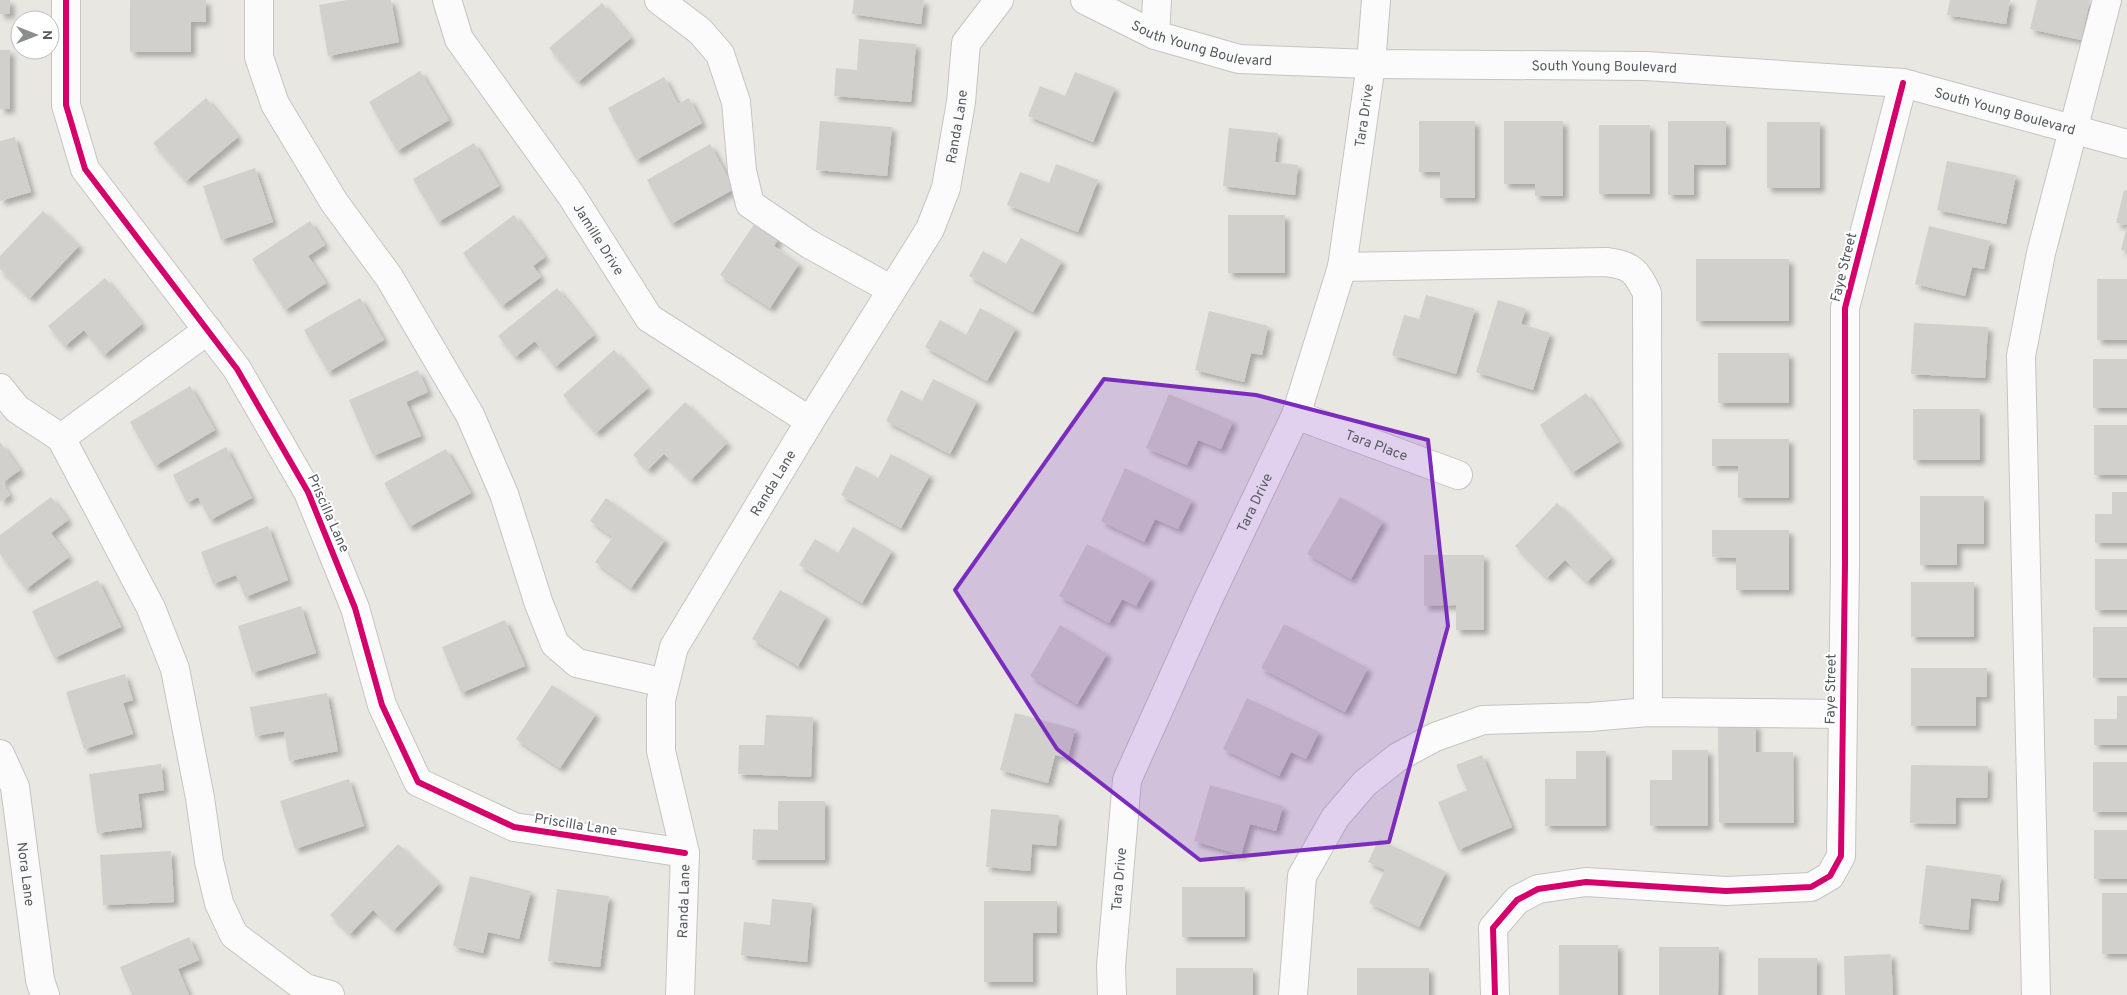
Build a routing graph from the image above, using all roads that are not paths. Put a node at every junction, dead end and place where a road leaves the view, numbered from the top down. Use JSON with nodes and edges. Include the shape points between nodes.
{"nodes":[{"id":1,"x":66,"y":0,"type":"edge"},
{"id":2,"x":259,"y":0,"type":"edge"},
{"id":3,"x":446,"y":0,"type":"edge"},
{"id":4,"x":659,"y":0,"type":"edge"},
{"id":5,"x":999,"y":0,"type":"edge"},
{"id":6,"x":1085,"y":0,"type":"edge"},
{"id":7,"x":1157,"y":0,"type":"edge"},
{"id":8,"x":1376,"y":0,"type":"edge"},
{"id":9,"x":2107,"y":0,"type":"edge"},
{"id":10,"x":1155,"y":35,"type":"junction"},
{"id":11,"x":1371,"y":64,"type":"junction"},
{"id":12,"x":1903,"y":83,"type":"junction"},
{"id":13,"x":2074,"y":130,"type":"junction"},
{"id":14,"x":2127,"y":144,"type":"edge"},
{"id":15,"x":1342,"y":267,"type":"junction"},
{"id":16,"x":892,"y":290,"type":"junction"},
{"id":17,"x":208,"y":330,"type":"junction"},
{"id":18,"x":0,"y":388,"type":"edge"},
{"id":19,"x":1296,"y":415,"type":"junction"},
{"id":20,"x":810,"y":421,"type":"junction"},
{"id":21,"x":61,"y":438,"type":"junction"},
{"id":22,"x":1458,"y":475,"type":"dead end"},
{"id":23,"x":665,"y":683,"type":"junction"},
{"id":24,"x":1648,"y":712,"type":"junction"},
{"id":25,"x":1842,"y":714,"type":"junction"},
{"id":26,"x":0,"y":754,"type":"edge"},
{"id":27,"x":685,"y":853,"type":"junction"},
{"id":28,"x":45,"y":995,"type":"edge"},
{"id":29,"x":330,"y":995,"type":"edge"},
{"id":30,"x":680,"y":995,"type":"edge"},
{"id":31,"x":1112,"y":995,"type":"edge"},
{"id":32,"x":1293,"y":995,"type":"edge"},
{"id":33,"x":1495,"y":995,"type":"edge"},
{"id":34,"x":2036,"y":995,"type":"edge"}],
"edges":[{"from":1,"to":17,"type":"street","name":"Priscilla Lane","via":[[66,105],[85,169]]},
{"from":2,"to":23,"type":"street","via":[[260,57],[275,104],[334,202],[389,277],[470,415],[504,494],[555,644],[577,663]]},
{"from":3,"to":20,"type":"street","name":"Jamille Drive","via":[[459,39],[571,195],[648,318]]},
{"from":4,"to":16,"type":"street","via":[[700,31],[720,54],[736,102],[742,171],[750,204],[809,244]]},
{"from":5,"to":16,"type":"street","name":"Randa Lane","via":[[966,43],[961,102],[946,188],[930,229]]},
{"from":6,"to":10,"type":"street","name":"South Young Boulevard"},
{"from":7,"to":10,"type":"street"},
{"from":8,"to":11,"type":"street","name":"Tara Drive"},
{"from":9,"to":13,"type":"street"},
{"from":10,"to":11,"type":"street","name":"South Young Boulevard","via":[[1239,59]]},
{"from":11,"to":12,"type":"street","name":"South Young Boulevard","via":[[1646,66]]},
{"from":11,"to":15,"type":"street","name":"Tara Drive"},
{"from":12,"to":13,"type":"street","name":"South Young Boulevard"},
{"from":12,"to":25,"type":"street","name":"Faye Street","via":[[1845,308]]},
{"from":13,"to":14,"type":"street","name":"South Young Boulevard"},
{"from":13,"to":34,"type":"street","via":[[2041,253],[2021,356]]},
{"from":15,"to":19,"type":"street","name":"Tara Drive"},
{"from":15,"to":24,"type":"street","via":[[1606,262],[1637,273],[1646,293]]},
{"from":16,"to":20,"type":"street","name":"Randa Lane"},
{"from":17,"to":21,"type":"street"},
{"from":17,"to":27,"type":"street","name":"Priscilla Lane","via":[[237,369],[308,492],[355,608],[382,705],[418,782],[514,827]]},
{"from":18,"to":21,"type":"street","via":[[17,409]]},
{"from":19,"to":22,"type":"street","name":"Tara Place"},
{"from":19,"to":31,"type":"street","name":"Tara Drive","via":[[1127,780],[1111,966]]},
{"from":20,"to":23,"type":"street","name":"Randa Lane","via":[[674,647]]},
{"from":21,"to":29,"type":"street","via":[[151,608],[175,669],[209,861],[219,903],[234,935],[305,988]]},
{"from":23,"to":27,"type":"street","name":"Randa Lane","via":[[661,751]]},
{"from":24,"to":25,"type":"street"},
{"from":24,"to":32,"type":"street","via":[[1483,720],[1435,737],[1398,757],[1365,783],[1335,818],[1302,876]]},
{"from":25,"to":33,"type":"street","name":"Faye Street","via":[[1841,856],[1830,876],[1811,887],[1726,892],[1586,882],[1538,889],[1517,900],[1492,928]]},
{"from":26,"to":28,"type":"street","name":"Nora Lane","via":[[15,787],[40,980]]},
{"from":27,"to":30,"type":"street","name":"Randa Lane"}]}
